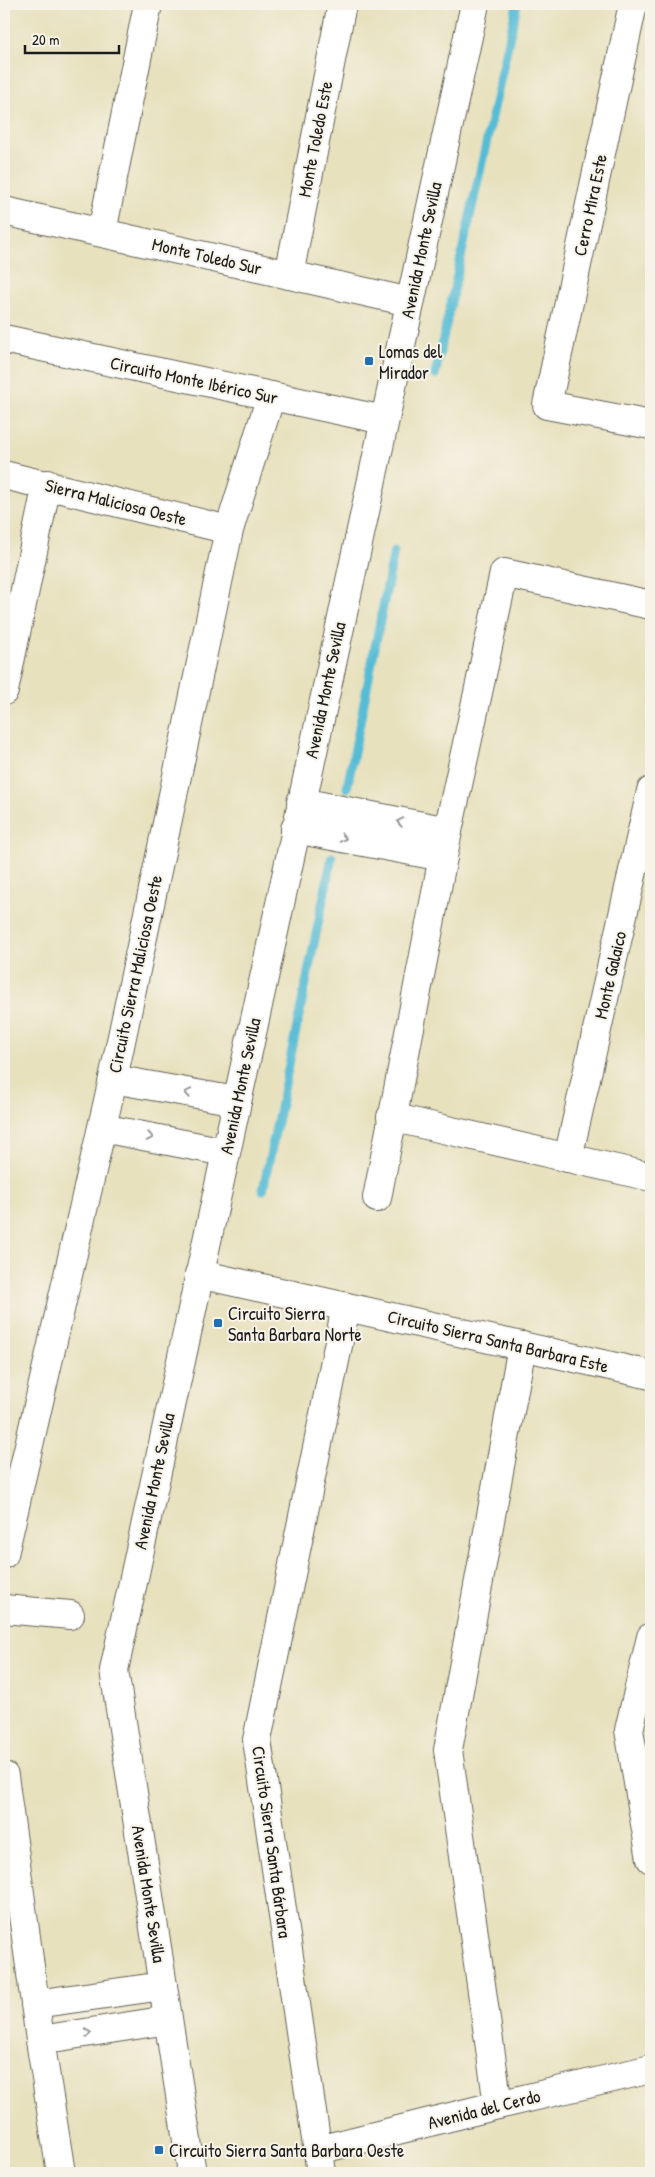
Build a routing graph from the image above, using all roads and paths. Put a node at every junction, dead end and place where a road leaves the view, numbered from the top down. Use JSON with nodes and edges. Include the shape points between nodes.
{"nodes":[{"id":1,"x":148,"y":4,"type":"edge"},
{"id":2,"x":342,"y":4,"type":"edge"},
{"id":3,"x":475,"y":4,"type":"edge"},
{"id":4,"x":634,"y":4,"type":"edge"},
{"id":5,"x":4,"y":212,"type":"edge"},
{"id":6,"x":102,"y":232,"type":"junction"},
{"id":7,"x":288,"y":275,"type":"junction"},
{"id":8,"x":410,"y":302,"type":"junction"},
{"id":9,"x":4,"y":339,"type":"edge"},
{"id":10,"x":271,"y":396,"type":"junction"},
{"id":11,"x":384,"y":420,"type":"junction"},
{"id":12,"x":651,"y":425,"type":"edge"},
{"id":13,"x":4,"y":475,"type":"edge"},
{"id":14,"x":47,"y":484,"type":"junction"},
{"id":15,"x":229,"y":530,"type":"junction"},
{"id":16,"x":651,"y":606,"type":"edge"},
{"id":17,"x":4,"y":691,"type":"edge"},
{"id":18,"x":651,"y":791,"type":"edge"},
{"id":19,"x":301,"y":802,"type":"junction"},
{"id":20,"x":295,"y":829,"type":"junction"},
{"id":21,"x":446,"y":844,"type":"junction"},
{"id":22,"x":113,"y":1079,"type":"junction"},
{"id":23,"x":236,"y":1101,"type":"junction"},
{"id":24,"x":391,"y":1117,"type":"junction"},
{"id":25,"x":102,"y":1128,"type":"junction"},
{"id":26,"x":225,"y":1152,"type":"junction"},
{"id":27,"x":568,"y":1158,"type":"junction"},
{"id":28,"x":651,"y":1177,"type":"edge"},
{"id":29,"x":377,"y":1198,"type":"dead end"},
{"id":30,"x":199,"y":1274,"type":"junction"},
{"id":31,"x":346,"y":1307,"type":"junction"},
{"id":32,"x":522,"y":1346,"type":"junction"},
{"id":33,"x":651,"y":1375,"type":"edge"},
{"id":34,"x":4,"y":1554,"type":"edge"},
{"id":35,"x":4,"y":1609,"type":"edge"},
{"id":36,"x":70,"y":1615,"type":"dead end"},
{"id":37,"x":651,"y":1637,"type":"edge"},
{"id":38,"x":4,"y":1776,"type":"edge"},
{"id":39,"x":6,"y":1808,"type":"edge"},
{"id":40,"x":651,"y":1859,"type":"edge"},
{"id":41,"x":163,"y":1986,"type":"junction"},
{"id":42,"x":35,"y":2004,"type":"junction"},
{"id":43,"x":168,"y":2020,"type":"junction"},
{"id":44,"x":40,"y":2040,"type":"junction"},
{"id":45,"x":651,"y":2069,"type":"edge"},
{"id":46,"x":498,"y":2105,"type":"junction"},
{"id":47,"x":320,"y":2162,"type":"edge"},
{"id":48,"x":61,"y":2173,"type":"edge"},
{"id":49,"x":192,"y":2173,"type":"edge"}],
"edges":[{"from":1,"to":6,"type":"street"},
{"from":2,"to":7,"type":"street","name":"Monte Toledo Este"},
{"from":3,"to":8,"type":"street","name":"Avenida Monte Sevilla"},
{"from":4,"to":12,"type":"street","name":"Cerro Mira Este","via":[[547,405]]},
{"from":5,"to":6,"type":"street","name":"Monte Toledo Sur"},
{"from":6,"to":7,"type":"street","name":"Monte Toledo Sur"},
{"from":7,"to":8,"type":"street","name":"Monte Toledo Sur"},
{"from":8,"to":11,"type":"street","name":"Avenida Monte Sevilla"},
{"from":9,"to":10,"type":"street","name":"Circuito Monte Ibérico Sur"},
{"from":10,"to":11,"type":"street","name":"Circuito Monte Ibérico Sur"},
{"from":10,"to":15,"type":"street","name":"Circuito Sierra Maliciosa Oeste"},
{"from":11,"to":19,"type":"street","name":"Avenida Monte Sevilla"},
{"from":13,"to":14,"type":"street","name":"Sierra Maliciosa Oeste"},
{"from":14,"to":15,"type":"street","name":"Sierra Maliciosa Oeste"},
{"from":14,"to":17,"type":"street"},
{"from":15,"to":22,"type":"street","name":"Circuito Sierra Maliciosa Oeste"},
{"from":16,"to":21,"type":"street","via":[[504,573]]},
{"from":18,"to":27,"type":"street","name":"Monte Galaico"},
{"from":19,"to":20,"type":"street","name":"Avenida Monte Sevilla"},
{"from":21,"to":19,"type":"street","one_way":true},
{"from":20,"to":21,"type":"street","one_way":true},
{"from":20,"to":23,"type":"street","name":"Avenida Monte Sevilla"},
{"from":21,"to":24,"type":"street"},
{"from":23,"to":22,"type":"street","one_way":true},
{"from":22,"to":25,"type":"street","name":"Circuito Sierra Maliciosa Oeste"},
{"from":23,"to":26,"type":"street","name":"Avenida Monte Sevilla"},
{"from":24,"to":27,"type":"street"},
{"from":24,"to":29,"type":"street"},
{"from":25,"to":26,"type":"street","one_way":true},
{"from":25,"to":34,"type":"street","name":"Circuito Sierra Maliciosa Oeste"},
{"from":26,"to":30,"type":"street","name":"Avenida Monte Sevilla"},
{"from":27,"to":28,"type":"street"},
{"from":30,"to":31,"type":"street","name":"Circuito Sierra Santa Barbara Este"},
{"from":30,"to":41,"type":"street","name":"Avenida Monte Sevilla","via":[[114,1670]]},
{"from":31,"to":32,"type":"street","name":"Circuito Sierra Santa Barbara Este"},
{"from":31,"to":47,"type":"street","name":"Circuito Sierra Santa Bárbara","via":[[257,1740]]},
{"from":32,"to":33,"type":"street","name":"Circuito Sierra Santa Barbara Este"},
{"from":32,"to":46,"type":"street","via":[[448,1750]]},
{"from":35,"to":36,"type":"street"},
{"from":37,"to":40,"type":"street","via":[[630,1730]]},
{"from":38,"to":39,"type":"street"},
{"from":39,"to":42,"type":"street"},
{"from":41,"to":42,"type":"street"},
{"from":41,"to":43,"type":"street","name":"Avenida Monte Sevilla"},
{"from":42,"to":44,"type":"street"},
{"from":44,"to":43,"type":"street","one_way":true},
{"from":43,"to":49,"type":"street","name":"Avenida Monte Sevilla"},
{"from":44,"to":48,"type":"street"},
{"from":45,"to":46,"type":"street","name":"Avenida del Cerdo"},
{"from":46,"to":47,"type":"street","name":"Avenida del Cerdo"}]}
